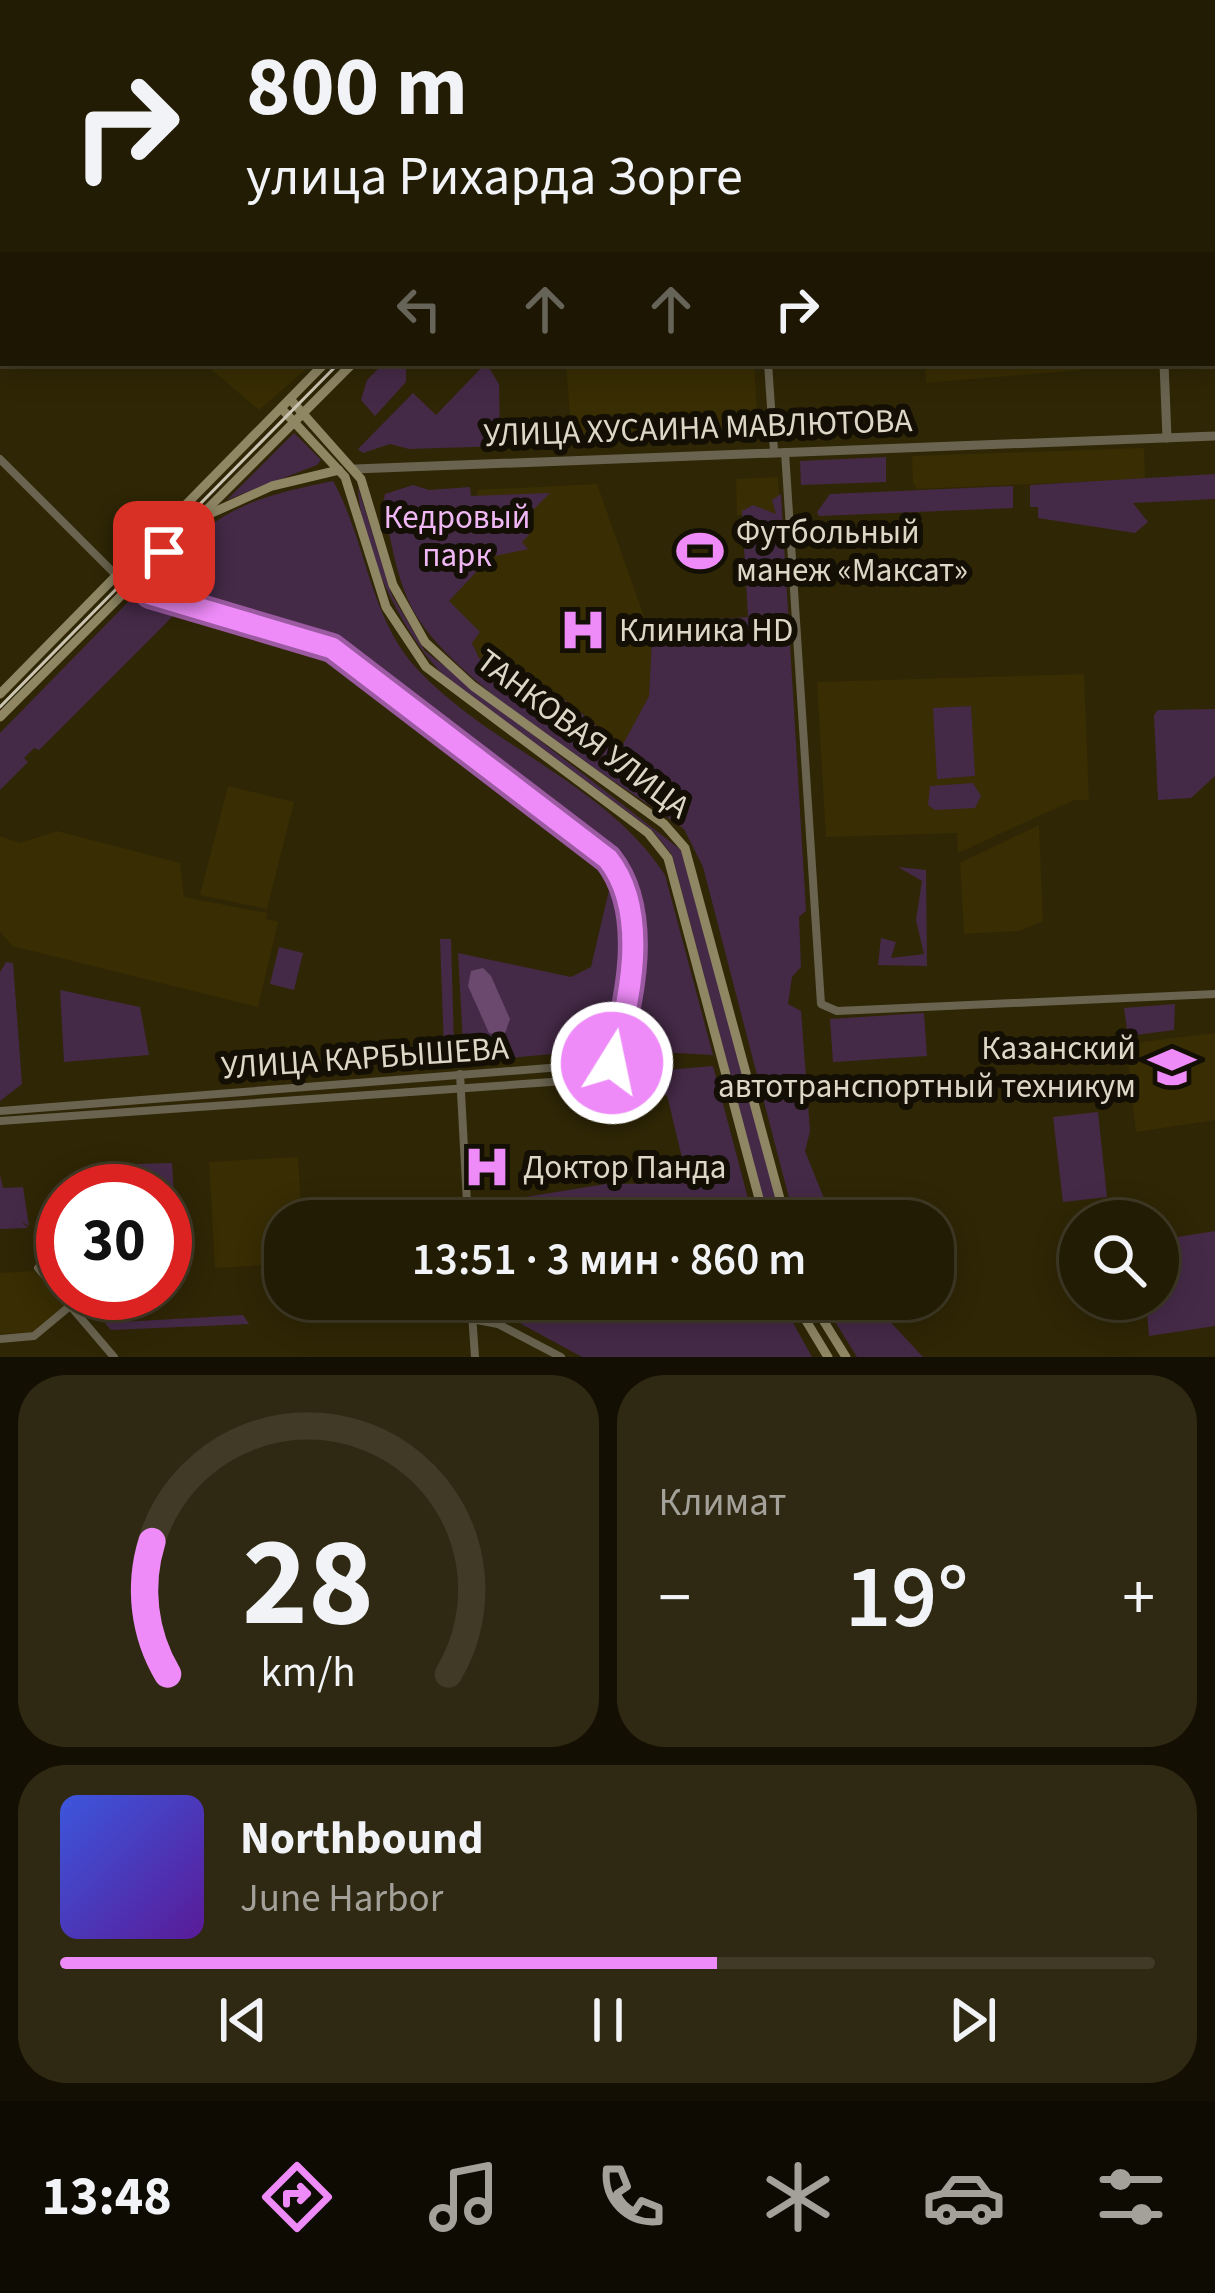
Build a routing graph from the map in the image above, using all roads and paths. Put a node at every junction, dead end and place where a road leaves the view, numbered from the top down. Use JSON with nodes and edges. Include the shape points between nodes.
{"nodes":[{"id":1,"x":322,"y":366,"type":"edge"},
{"id":2,"x":350,"y":366,"type":"edge"},
{"id":3,"x":768,"y":366,"type":"edge"},
{"id":4,"x":1164,"y":366,"type":"edge"},
{"id":5,"x":290,"y":399,"type":"junction"},
{"id":6,"x":281,"y":408,"type":"junction"},
{"id":7,"x":298,"y":416,"type":"junction"},
{"id":8,"x":1215,"y":436,"type":"edge"},
{"id":9,"x":1167,"y":437,"type":"junction"},
{"id":10,"x":779,"y":451,"type":"junction"},
{"id":11,"x":0,"y":459,"type":"edge"},
{"id":12,"x":356,"y":469,"type":"junction"},
{"id":13,"x":339,"y":470,"type":"junction"},
{"id":14,"x":193,"y":523,"type":"junction"},
{"id":15,"x":117,"y":576,"type":"junction"},
{"id":16,"x":136,"y":581,"type":"junction"},
{"id":17,"x":0,"y":694,"type":"edge"},
{"id":18,"x":0,"y":717,"type":"edge"},
{"id":19,"x":1215,"y":994,"type":"edge"},
{"id":20,"x":612,"y":1063,"type":"junction"},
{"id":21,"x":460,"y":1074,"type":"junction"},
{"id":22,"x":461,"y":1088,"type":"junction"},
{"id":23,"x":0,"y":1111,"type":"edge"},
{"id":24,"x":0,"y":1121,"type":"edge"},
{"id":25,"x":466,"y":1200,"type":"edge"},
{"id":26,"x":759,"y":1200,"type":"edge"},
{"id":27,"x":780,"y":1200,"type":"edge"},
{"id":28,"x":53,"y":1320,"type":"edge"},
{"id":29,"x":82,"y":1320,"type":"edge"},
{"id":30,"x":472,"y":1320,"type":"edge"},
{"id":31,"x":481,"y":1320,"type":"edge"},
{"id":32,"x":806,"y":1320,"type":"edge"},
{"id":33,"x":823,"y":1320,"type":"edge"},
{"id":34,"x":0,"y":1339,"type":"edge"},
{"id":35,"x":114,"y":1357,"type":"edge"},
{"id":36,"x":475,"y":1357,"type":"edge"},
{"id":37,"x":561,"y":1357,"type":"edge"},
{"id":38,"x":828,"y":1357,"type":"edge"},
{"id":39,"x":846,"y":1357,"type":"edge"}],
"edges":[{"from":1,"to":5,"type":"main road"},
{"from":2,"to":7,"type":"main road"},
{"from":3,"to":10,"type":"street"},
{"from":4,"to":9,"type":"street"},
{"from":5,"to":6,"type":"main road"},
{"from":5,"to":7,"type":"main road","name":"ТАНКОВАЯ УЛИЦА"},
{"from":6,"to":7,"type":"main road","name":"ТАНКОВАЯ УЛИЦА"},
{"from":6,"to":15,"type":"main road"},
{"from":7,"to":12,"type":"main road","name":"ТАНКОВАЯ УЛИЦА"},
{"from":7,"to":13,"type":"main road","name":"ТАНКОВАЯ УЛИЦА"},
{"from":7,"to":14,"type":"main road"},
{"from":8,"to":9,"type":"street","name":"УЛИЦА ХУСАИНА МАВЛЮТОВА"},
{"from":9,"to":10,"type":"street","name":"УЛИЦА ХУСАИНА МАВЛЮТОВА"},
{"from":10,"to":12,"type":"street","name":"УЛИЦА ХУСАИНА МАВЛЮТОВА"},
{"from":10,"to":19,"type":"street","via":[[824,1008]]},
{"from":11,"to":15,"type":"street"},
{"from":12,"to":13,"type":"main road","name":"УЛИЦА ХУСАИНА МАВЛЮТОВА"},
{"from":12,"to":27,"type":"main road","name":"ТАНКОВАЯ УЛИЦА","via":[[393,585],[425,642],[686,848]]},
{"from":13,"to":14,"type":"main road","name":"УЛИЦА ХУСАИНА МАВЛЮТОВА","via":[[272,486]]},
{"from":13,"to":26,"type":"main road","name":"ТАНКОВАЯ УЛИЦА","via":[[386,608],[426,668],[648,833],[668,858]]},
{"from":14,"to":16,"type":"main road"},
{"from":15,"to":17,"type":"main road"},
{"from":16,"to":18,"type":"main road"},
{"from":16,"to":20,"type":"street","via":[[187,608],[332,648],[608,859],[625,887],[634,935]]},
{"from":20,"to":21,"type":"street","name":"УЛИЦА КАРБЫШЕВА"},
{"from":20,"to":22,"type":"street","name":"УЛИЦА КАРБЫШЕВА","via":[[608,1078]]},
{"from":21,"to":22,"type":"street"},
{"from":21,"to":23,"type":"street","name":"УЛИЦА КАРБЫШЕВА"},
{"from":22,"to":24,"type":"street","name":"УЛИЦА КАРБЫШЕВА"},
{"from":22,"to":25,"type":"street"},
{"from":28,"to":34,"type":"street","via":[[34,1336]]},
{"from":29,"to":35,"type":"street"},
{"from":30,"to":36,"type":"street"},
{"from":31,"to":37,"type":"street"},
{"from":32,"to":38,"type":"main road"},
{"from":33,"to":39,"type":"main road"}]}
